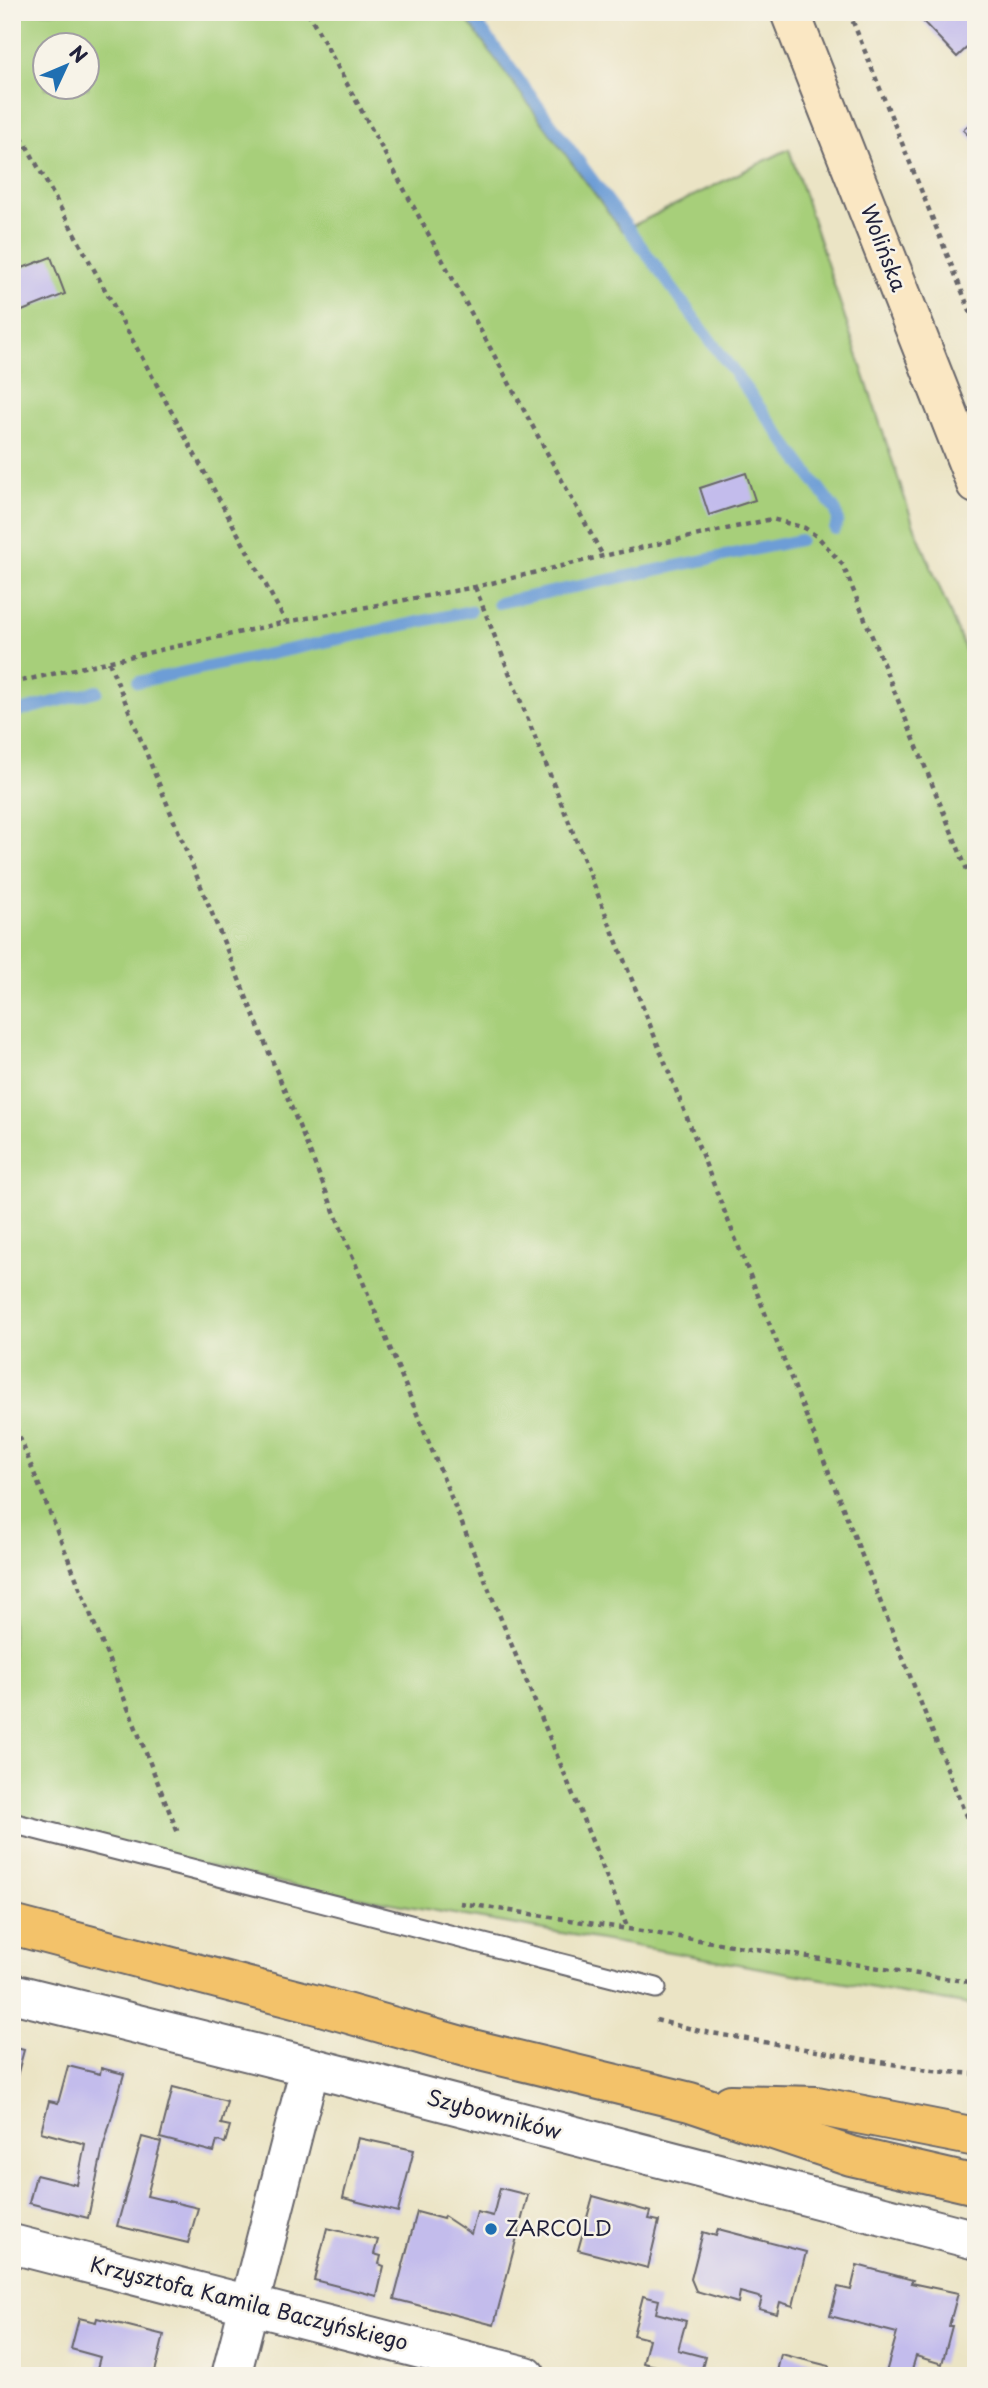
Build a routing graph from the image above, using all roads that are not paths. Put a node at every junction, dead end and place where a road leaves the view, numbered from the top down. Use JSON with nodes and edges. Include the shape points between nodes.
{"nodes":[{"id":1,"x":790,"y":12,"type":"edge"},
{"id":2,"x":976,"y":484,"type":"edge"},
{"id":3,"x":12,"y":1823,"type":"edge"},
{"id":4,"x":12,"y":1925,"type":"edge"},
{"id":5,"x":656,"y":1989,"type":"dead end"},
{"id":6,"x":12,"y":1993,"type":"edge"},
{"id":7,"x":310,"y":2067,"type":"junction"},
{"id":8,"x":690,"y":2102,"type":"junction"},
{"id":9,"x":976,"y":2137,"type":"edge"},
{"id":10,"x":976,"y":2185,"type":"edge"},
{"id":11,"x":976,"y":2240,"type":"edge"},
{"id":12,"x":12,"y":2244,"type":"edge"},
{"id":13,"x":249,"y":2303,"type":"junction"},
{"id":14,"x":231,"y":2376,"type":"edge"},
{"id":15,"x":526,"y":2376,"type":"edge"}],
"edges":[{"from":1,"to":2,"type":"street","name":"Wolińska"},
{"from":3,"to":5,"type":"lane"},
{"from":4,"to":8,"type":"main road","via":[[472,2049]]},
{"from":6,"to":7,"type":"street","name":"Szybowników"},
{"from":7,"to":11,"type":"street","name":"Szybowników"},
{"from":7,"to":13,"type":"street"},
{"from":8,"to":9,"type":"main road","via":[[817,2106]]},
{"from":8,"to":10,"type":"main road","via":[[851,2156]]},
{"from":12,"to":13,"type":"street","name":"Krzysztofa Kamila Baczyńskiego"},
{"from":13,"to":14,"type":"street"},
{"from":13,"to":15,"type":"street","name":"Krzysztofa Kamila Baczyńskiego"}]}
